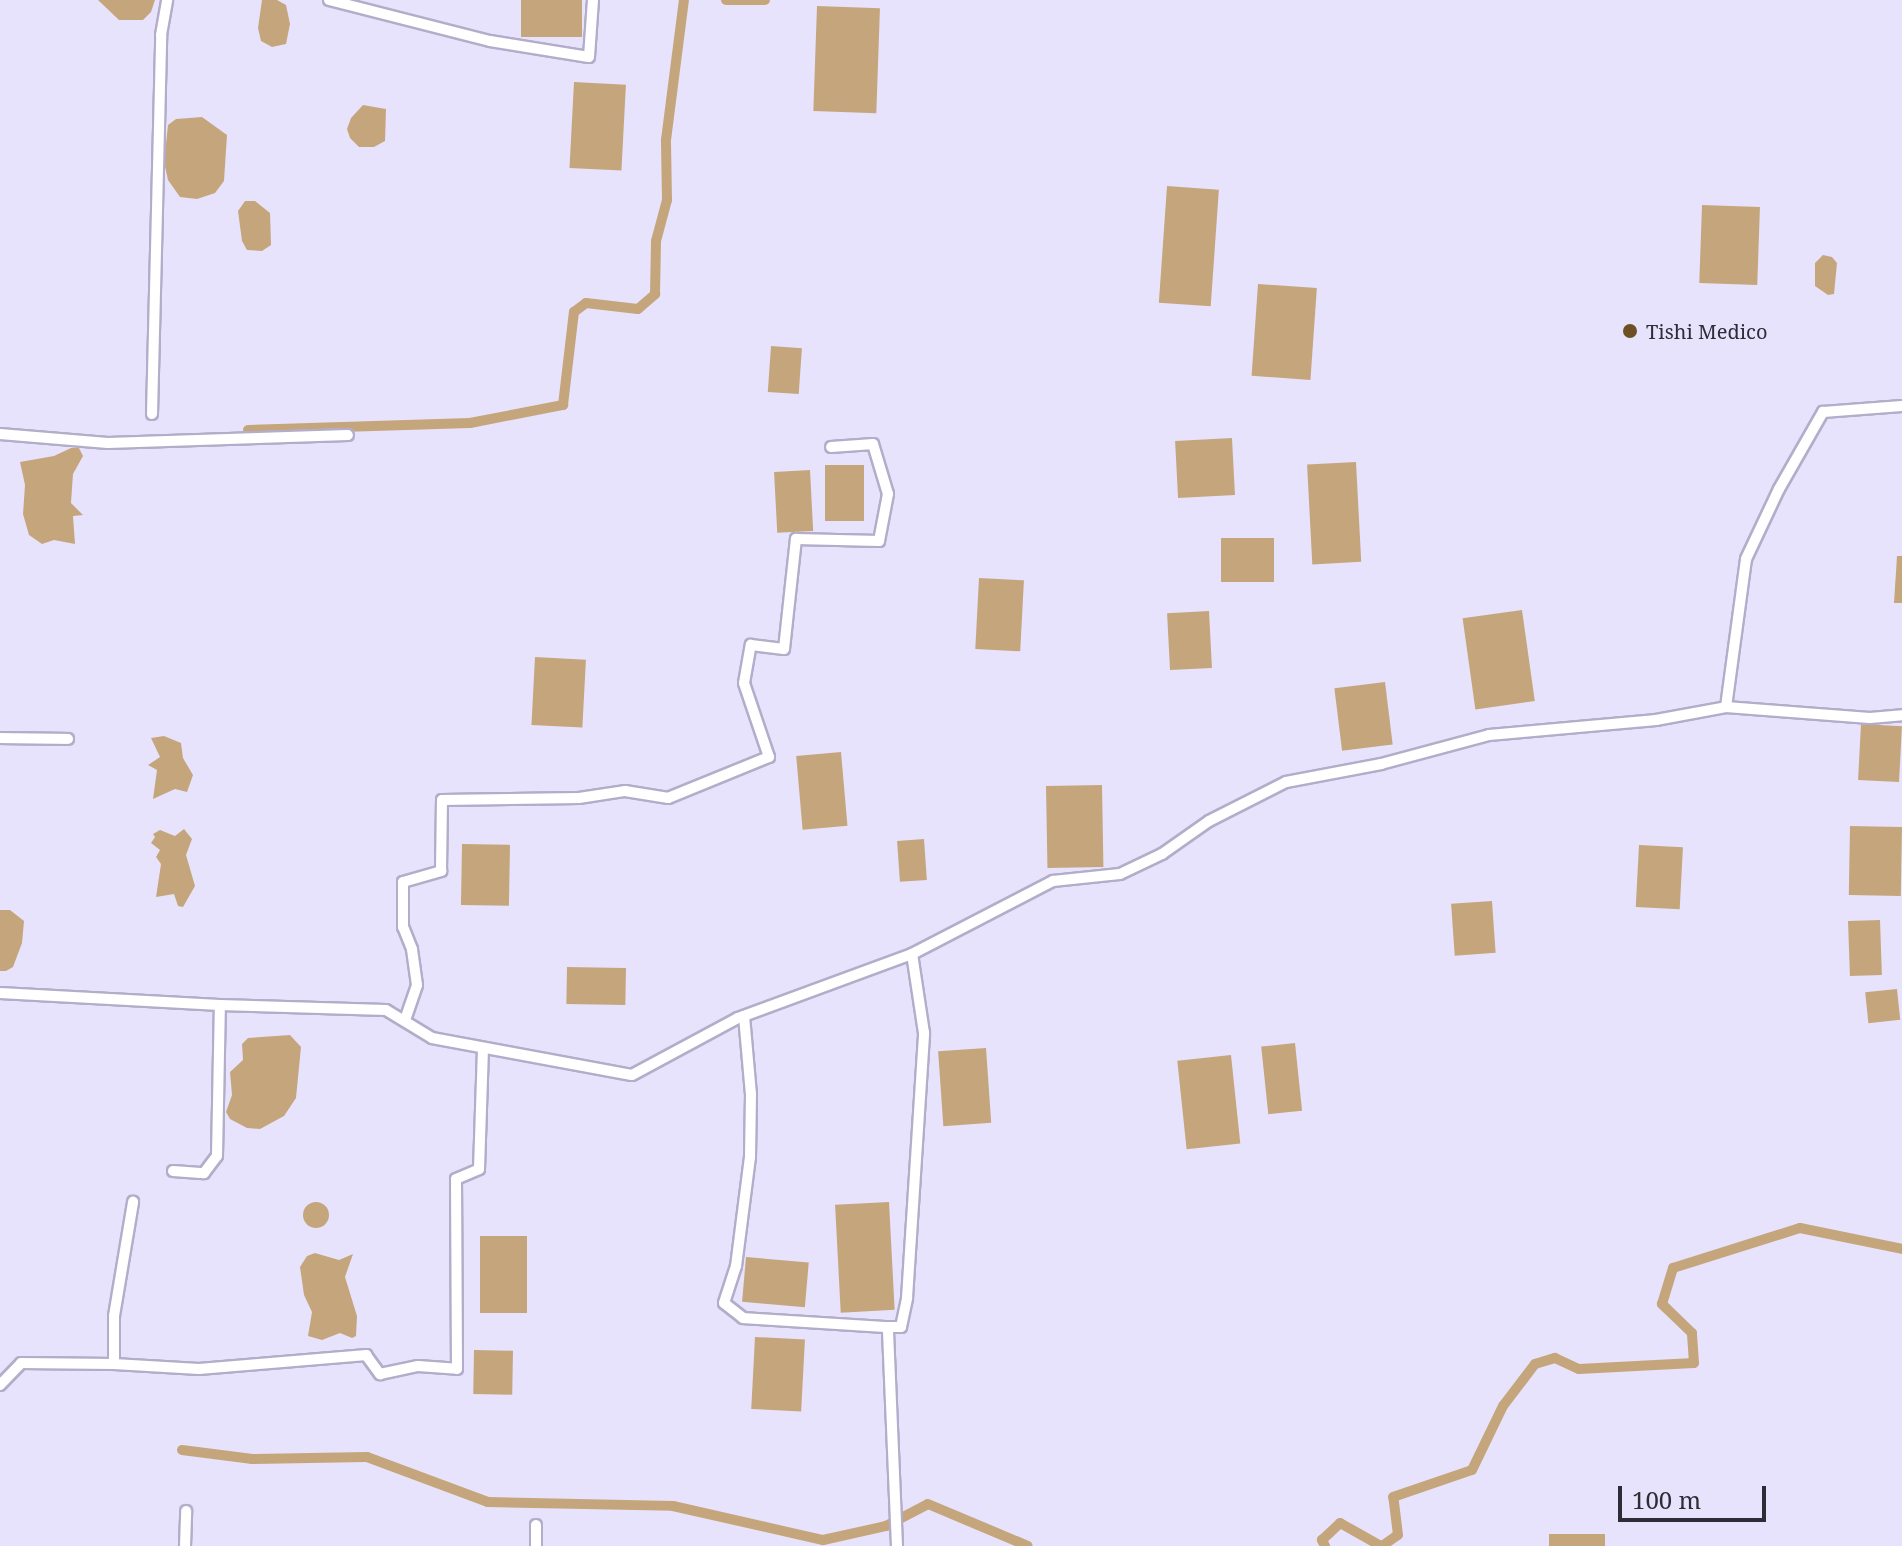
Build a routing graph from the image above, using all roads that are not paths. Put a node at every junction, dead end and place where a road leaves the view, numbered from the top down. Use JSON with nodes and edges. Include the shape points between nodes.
{"nodes":[{"id":1,"x":167,"y":0,"type":"edge"},
{"id":2,"x":329,"y":0,"type":"edge"},
{"id":3,"x":593,"y":0,"type":"edge"},
{"id":4,"x":1902,"y":406,"type":"edge"},
{"id":5,"x":152,"y":414,"type":"dead end"},
{"id":6,"x":0,"y":434,"type":"edge"},
{"id":7,"x":348,"y":435,"type":"dead end"},
{"id":8,"x":831,"y":447,"type":"dead end"},
{"id":9,"x":1726,"y":707,"type":"junction"},
{"id":10,"x":1902,"y":715,"type":"edge"},
{"id":11,"x":0,"y":738,"type":"edge"},
{"id":12,"x":68,"y":739,"type":"dead end"},
{"id":13,"x":912,"y":954,"type":"junction"},
{"id":14,"x":0,"y":993,"type":"edge"},
{"id":15,"x":220,"y":1005,"type":"junction"},
{"id":16,"x":744,"y":1016,"type":"junction"},
{"id":17,"x":405,"y":1020,"type":"junction"},
{"id":18,"x":483,"y":1049,"type":"junction"},
{"id":19,"x":173,"y":1171,"type":"dead end"},
{"id":20,"x":133,"y":1202,"type":"dead end"},
{"id":21,"x":888,"y":1327,"type":"junction"},
{"id":22,"x":114,"y":1364,"type":"junction"},
{"id":23,"x":0,"y":1385,"type":"edge"},
{"id":24,"x":186,"y":1511,"type":"dead end"},
{"id":25,"x":536,"y":1525,"type":"dead end"},
{"id":26,"x":185,"y":1546,"type":"edge"},
{"id":27,"x":536,"y":1546,"type":"edge"},
{"id":28,"x":897,"y":1546,"type":"edge"}],
"edges":[{"from":1,"to":5,"type":"street","via":[[161,35]]},
{"from":2,"to":3,"type":"street","via":[[490,41],[589,57]]},
{"from":4,"to":9,"type":"street","via":[[1823,412],[1746,559]]},
{"from":6,"to":7,"type":"street","via":[[108,443]]},
{"from":8,"to":17,"type":"street","via":[[873,444],[888,494],[879,541],[796,539],[784,649],[751,645],[744,683],[769,757],[668,798],[625,791],[579,798],[442,800],[441,871],[403,882],[403,927],[417,985]]},
{"from":9,"to":10,"type":"street","via":[[1870,718]]},
{"from":9,"to":13,"type":"street","via":[[1656,720],[1489,735],[1286,782],[1120,874],[1053,881]]},
{"from":11,"to":12,"type":"street"},
{"from":13,"to":16,"type":"street"},
{"from":13,"to":21,"type":"street","via":[[924,1033],[907,1298],[901,1327]]},
{"from":14,"to":15,"type":"street"},
{"from":15,"to":17,"type":"street","via":[[386,1010]]},
{"from":15,"to":19,"type":"street","via":[[217,1156],[204,1173]]},
{"from":16,"to":18,"type":"street","via":[[632,1075]]},
{"from":16,"to":21,"type":"street","via":[[750,1157],[736,1266],[724,1303],[743,1318]]},
{"from":17,"to":18,"type":"street","via":[[432,1038]]},
{"from":18,"to":22,"type":"street","via":[[479,1169],[456,1179],[457,1369],[418,1366],[380,1374],[366,1355],[199,1369]]},
{"from":20,"to":22,"type":"street","via":[[114,1316]]},
{"from":21,"to":28,"type":"street"},
{"from":22,"to":23,"type":"street","via":[[21,1363]]},
{"from":24,"to":26,"type":"street"},
{"from":25,"to":27,"type":"street"}]}
